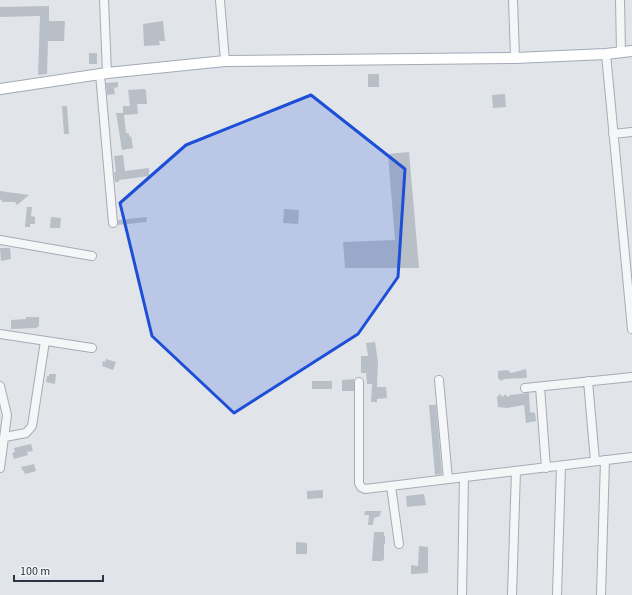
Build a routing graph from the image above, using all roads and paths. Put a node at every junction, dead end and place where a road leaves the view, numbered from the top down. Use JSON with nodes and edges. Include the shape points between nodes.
{"nodes":[{"id":1,"x":104,"y":0,"type":"edge"},
{"id":2,"x":220,"y":0,"type":"edge"},
{"id":3,"x":513,"y":0,"type":"edge"},
{"id":4,"x":620,"y":0,"type":"edge"},
{"id":5,"x":632,"y":51,"type":"edge"},
{"id":6,"x":621,"y":52,"type":"junction"},
{"id":7,"x":606,"y":54,"type":"junction"},
{"id":8,"x":515,"y":58,"type":"junction"},
{"id":9,"x":225,"y":61,"type":"junction"},
{"id":10,"x":104,"y":74,"type":"junction"},
{"id":11,"x":0,"y":89,"type":"edge"},
{"id":12,"x":632,"y":132,"type":"edge"},
{"id":13,"x":613,"y":134,"type":"junction"},
{"id":14,"x":113,"y":223,"type":"dead end"},
{"id":15,"x":0,"y":240,"type":"edge"},
{"id":16,"x":628,"y":255,"type":"edge"},
{"id":17,"x":92,"y":256,"type":"dead end"},
{"id":18,"x":632,"y":329,"type":"edge"},
{"id":19,"x":0,"y":334,"type":"edge"},
{"id":20,"x":45,"y":341,"type":"junction"},
{"id":21,"x":92,"y":348,"type":"dead end"},
{"id":22,"x":632,"y":377,"type":"edge"},
{"id":23,"x":440,"y":380,"type":"dead end"},
{"id":24,"x":359,"y":382,"type":"dead end"},
{"id":25,"x":588,"y":382,"type":"junction"},
{"id":26,"x":0,"y":386,"type":"edge"},
{"id":27,"x":540,"y":387,"type":"junction"},
{"id":28,"x":525,"y":388,"type":"dead end"},
{"id":29,"x":5,"y":437,"type":"junction"},
{"id":30,"x":632,"y":457,"type":"edge"},
{"id":31,"x":604,"y":460,"type":"junction"},
{"id":32,"x":595,"y":461,"type":"junction"},
{"id":33,"x":561,"y":466,"type":"junction"},
{"id":34,"x":0,"y":468,"type":"edge"},
{"id":35,"x":546,"y":468,"type":"junction"},
{"id":36,"x":516,"y":471,"type":"junction"},
{"id":37,"x":464,"y":477,"type":"junction"},
{"id":38,"x":448,"y":479,"type":"junction"},
{"id":39,"x":391,"y":486,"type":"junction"},
{"id":40,"x":399,"y":544,"type":"dead end"},
{"id":41,"x":462,"y":595,"type":"edge"},
{"id":42,"x":512,"y":595,"type":"edge"},
{"id":43,"x":557,"y":595,"type":"edge"},
{"id":44,"x":601,"y":595,"type":"edge"}],
"edges":[{"from":1,"to":10,"type":"street"},
{"from":2,"to":9,"type":"street"},
{"from":3,"to":8,"type":"street"},
{"from":4,"to":6,"type":"street"},
{"from":5,"to":6,"type":"main road"},
{"from":6,"to":7,"type":"main road"},
{"from":7,"to":8,"type":"main road"},
{"from":7,"to":13,"type":"street"},
{"from":8,"to":9,"type":"main road"},
{"from":9,"to":10,"type":"main road"},
{"from":10,"to":11,"type":"main road"},
{"from":10,"to":14,"type":"street"},
{"from":12,"to":13,"type":"street"},
{"from":13,"to":16,"type":"street"},
{"from":15,"to":17,"type":"street"},
{"from":16,"to":18,"type":"street"},
{"from":19,"to":20,"type":"street"},
{"from":20,"to":21,"type":"street"},
{"from":20,"to":29,"type":"street","via":[[32,426],[26,433]]},
{"from":22,"to":25,"type":"street"},
{"from":23,"to":38,"type":"street"},
{"from":24,"to":39,"type":"street","via":[[359,483],[365,489]]},
{"from":25,"to":27,"type":"street"},
{"from":25,"to":32,"type":"street"},
{"from":26,"to":29,"type":"street","via":[[7,415]]},
{"from":27,"to":28,"type":"street"},
{"from":27,"to":35,"type":"street"},
{"from":29,"to":34,"type":"street"},
{"from":30,"to":31,"type":"street"},
{"from":31,"to":32,"type":"street"},
{"from":31,"to":44,"type":"street"},
{"from":32,"to":33,"type":"street"},
{"from":33,"to":35,"type":"street"},
{"from":33,"to":43,"type":"street"},
{"from":35,"to":36,"type":"street"},
{"from":36,"to":37,"type":"street"},
{"from":36,"to":42,"type":"street"},
{"from":37,"to":38,"type":"street"},
{"from":37,"to":41,"type":"street"},
{"from":38,"to":39,"type":"street"},
{"from":39,"to":40,"type":"street"}]}
